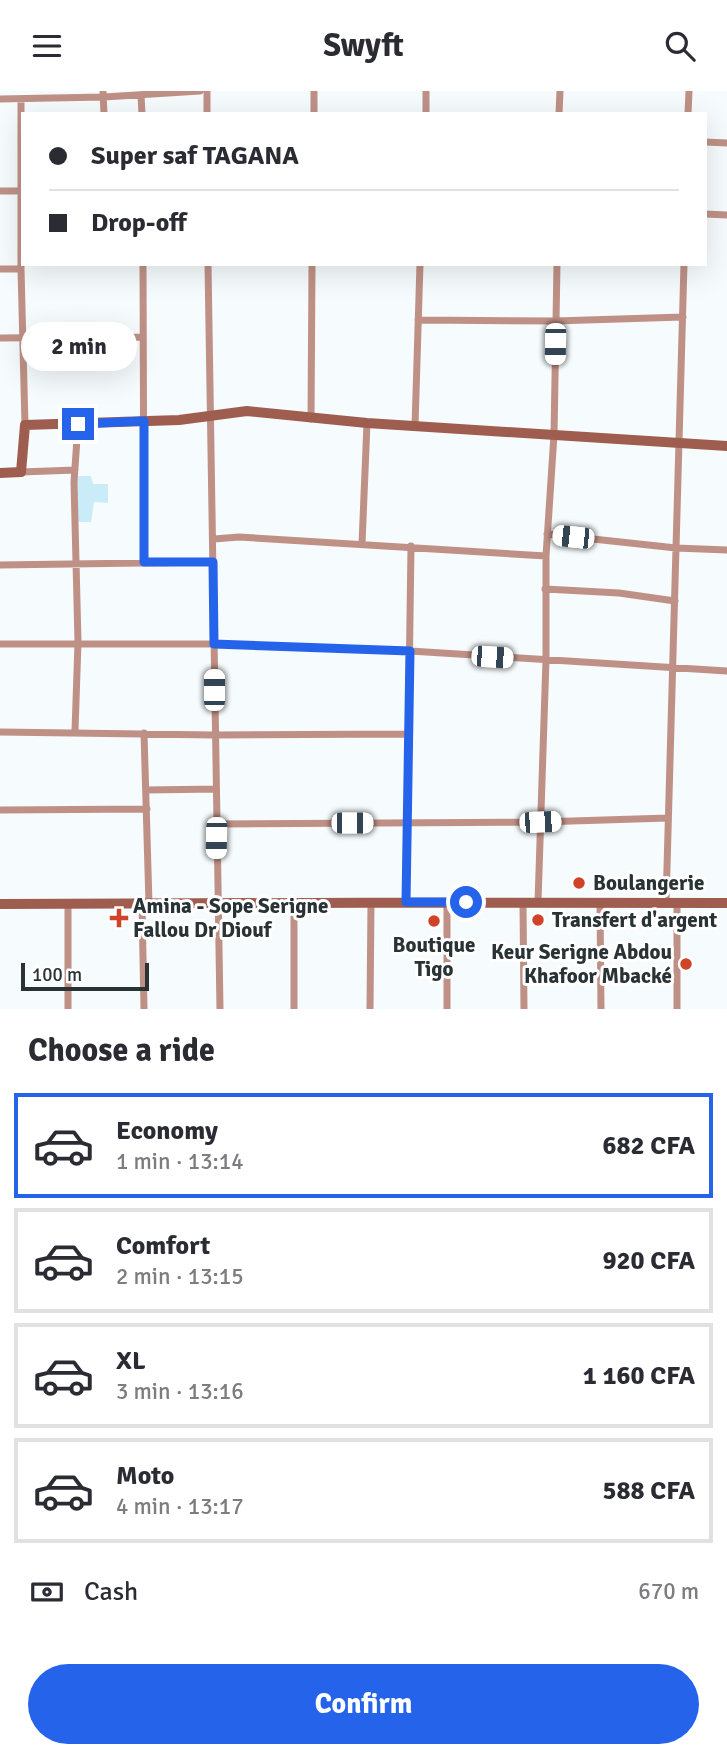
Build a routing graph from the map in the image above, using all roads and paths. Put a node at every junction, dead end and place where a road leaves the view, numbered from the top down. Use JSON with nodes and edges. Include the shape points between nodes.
{"nodes":[{"id":1,"x":200,"y":91,"type":"edge"},
{"id":2,"x":207,"y":91,"type":"edge"},
{"id":3,"x":314,"y":91,"type":"edge"},
{"id":4,"x":426,"y":91,"type":"edge"},
{"id":5,"x":560,"y":91,"type":"edge"},
{"id":6,"x":689,"y":91,"type":"edge"},
{"id":7,"x":104,"y":94,"type":"edge"},
{"id":8,"x":141,"y":95,"type":"junction"},
{"id":9,"x":0,"y":99,"type":"edge"},
{"id":10,"x":21,"y":99,"type":"junction"},
{"id":11,"x":104,"y":112,"type":"edge"},
{"id":12,"x":142,"y":112,"type":"edge"},
{"id":13,"x":207,"y":112,"type":"edge"},
{"id":14,"x":314,"y":112,"type":"edge"},
{"id":15,"x":426,"y":112,"type":"edge"},
{"id":16,"x":559,"y":112,"type":"edge"},
{"id":17,"x":688,"y":112,"type":"edge"},
{"id":18,"x":707,"y":142,"type":"edge"},
{"id":19,"x":727,"y":143,"type":"edge"},
{"id":20,"x":0,"y":191,"type":"edge"},
{"id":21,"x":21,"y":191,"type":"junction"},
{"id":22,"x":707,"y":214,"type":"edge"},
{"id":23,"x":727,"y":215,"type":"edge"},
{"id":24,"x":21,"y":264,"type":"edge"},
{"id":25,"x":21,"y":266,"type":"edge"},
{"id":26,"x":143,"y":266,"type":"edge"},
{"id":27,"x":208,"y":266,"type":"edge"},
{"id":28,"x":312,"y":266,"type":"edge"},
{"id":29,"x":420,"y":266,"type":"edge"},
{"id":30,"x":557,"y":266,"type":"edge"},
{"id":31,"x":684,"y":266,"type":"edge"},
{"id":32,"x":0,"y":269,"type":"edge"},
{"id":33,"x":683,"y":317,"type":"junction"},
{"id":34,"x":418,"y":320,"type":"junction"},
{"id":35,"x":555,"y":321,"type":"junction"},
{"id":36,"x":24,"y":337,"type":"junction"},
{"id":37,"x":143,"y":337,"type":"junction"},
{"id":38,"x":0,"y":338,"type":"edge"},
{"id":39,"x":211,"y":416,"type":"junction"},
{"id":40,"x":311,"y":419,"type":"junction"},
{"id":41,"x":144,"y":421,"type":"junction"},
{"id":42,"x":368,"y":423,"type":"junction"},
{"id":43,"x":78,"y":424,"type":"junction"},
{"id":44,"x":25,"y":425,"type":"junction"},
{"id":45,"x":415,"y":426,"type":"junction"},
{"id":46,"x":554,"y":435,"type":"junction"},
{"id":47,"x":679,"y":443,"type":"junction"},
{"id":48,"x":727,"y":446,"type":"edge"},
{"id":49,"x":75,"y":470,"type":"junction"},
{"id":50,"x":0,"y":473,"type":"edge"},
{"id":51,"x":21,"y":473,"type":"junction"},
{"id":52,"x":547,"y":534,"type":"junction"},
{"id":53,"x":214,"y":540,"type":"junction"},
{"id":54,"x":362,"y":544,"type":"junction"},
{"id":55,"x":411,"y":546,"type":"junction"},
{"id":56,"x":676,"y":548,"type":"junction"},
{"id":57,"x":727,"y":550,"type":"edge"},
{"id":58,"x":546,"y":556,"type":"junction"},
{"id":59,"x":144,"y":562,"type":"junction"},
{"id":60,"x":213,"y":562,"type":"junction"},
{"id":61,"x":77,"y":564,"type":"junction"},
{"id":62,"x":0,"y":565,"type":"edge"},
{"id":63,"x":545,"y":589,"type":"junction"},
{"id":64,"x":674,"y":601,"type":"junction"},
{"id":65,"x":78,"y":642,"type":"junction"},
{"id":66,"x":0,"y":643,"type":"edge"},
{"id":67,"x":214,"y":644,"type":"junction"},
{"id":68,"x":410,"y":651,"type":"junction"},
{"id":69,"x":546,"y":660,"type":"junction"},
{"id":70,"x":673,"y":666,"type":"junction"},
{"id":71,"x":727,"y":671,"type":"edge"},
{"id":72,"x":75,"y":731,"type":"junction"},
{"id":73,"x":0,"y":732,"type":"edge"},
{"id":74,"x":144,"y":733,"type":"junction"},
{"id":75,"x":407,"y":734,"type":"junction"},
{"id":76,"x":215,"y":735,"type":"junction"},
{"id":77,"x":216,"y":789,"type":"junction"},
{"id":78,"x":146,"y":790,"type":"junction"},
{"id":79,"x":147,"y":809,"type":"junction"},
{"id":80,"x":0,"y":810,"type":"edge"},
{"id":81,"x":668,"y":818,"type":"junction"},
{"id":82,"x":406,"y":822,"type":"junction"},
{"id":83,"x":540,"y":822,"type":"junction"},
{"id":84,"x":217,"y":824,"type":"junction"},
{"id":85,"x":294,"y":902,"type":"junction"},
{"id":86,"x":372,"y":902,"type":"junction"},
{"id":87,"x":406,"y":902,"type":"junction"},
{"id":88,"x":447,"y":902,"type":"junction"},
{"id":89,"x":523,"y":902,"type":"junction"},
{"id":90,"x":538,"y":902,"type":"junction"},
{"id":91,"x":600,"y":902,"type":"junction"},
{"id":92,"x":672,"y":903,"type":"junction"},
{"id":93,"x":727,"y":903,"type":"edge"},
{"id":94,"x":0,"y":904,"type":"edge"},
{"id":95,"x":68,"y":904,"type":"junction"},
{"id":96,"x":219,"y":904,"type":"junction"},
{"id":97,"x":146,"y":905,"type":"junction"},
{"id":98,"x":68,"y":1009,"type":"edge"},
{"id":99,"x":144,"y":1009,"type":"edge"},
{"id":100,"x":220,"y":1009,"type":"edge"},
{"id":101,"x":294,"y":1009,"type":"edge"},
{"id":102,"x":370,"y":1009,"type":"edge"},
{"id":103,"x":447,"y":1009,"type":"edge"},
{"id":104,"x":524,"y":1009,"type":"edge"},
{"id":105,"x":601,"y":1009,"type":"edge"},
{"id":106,"x":677,"y":1009,"type":"edge"}],
"edges":[{"from":1,"to":8,"type":"street"},
{"from":2,"to":13,"type":"street"},
{"from":3,"to":14,"type":"street"},
{"from":4,"to":15,"type":"street"},
{"from":5,"to":16,"type":"street"},
{"from":6,"to":17,"type":"street"},
{"from":7,"to":8,"type":"street"},
{"from":7,"to":10,"type":"street"},
{"from":7,"to":11,"type":"street"},
{"from":8,"to":12,"type":"street"},
{"from":9,"to":10,"type":"street"},
{"from":10,"to":21,"type":"street"},
{"from":18,"to":19,"type":"street"},
{"from":20,"to":21,"type":"street"},
{"from":21,"to":24,"type":"street"},
{"from":22,"to":23,"type":"street"},
{"from":24,"to":32,"type":"street"},
{"from":25,"to":36,"type":"street"},
{"from":26,"to":37,"type":"street"},
{"from":27,"to":39,"type":"street"},
{"from":28,"to":40,"type":"street"},
{"from":29,"to":34,"type":"street"},
{"from":30,"to":35,"type":"street"},
{"from":31,"to":33,"type":"street"},
{"from":33,"to":35,"type":"street"},
{"from":33,"to":47,"type":"street"},
{"from":34,"to":35,"type":"street"},
{"from":34,"to":45,"type":"street"},
{"from":35,"to":46,"type":"street"},
{"from":36,"to":37,"type":"street"},
{"from":36,"to":38,"type":"street"},
{"from":36,"to":44,"type":"street"},
{"from":37,"to":41,"type":"street"},
{"from":39,"to":40,"type":"street","via":[[238,411]]},
{"from":39,"to":41,"type":"street"},
{"from":39,"to":53,"type":"street"},
{"from":40,"to":42,"type":"street"},
{"from":41,"to":43,"type":"street"},
{"from":41,"to":59,"type":"street"},
{"from":42,"to":45,"type":"street"},
{"from":42,"to":54,"type":"street"},
{"from":43,"to":44,"type":"street"},
{"from":43,"to":49,"type":"street"},
{"from":44,"to":51,"type":"street"},
{"from":45,"to":46,"type":"street"},
{"from":46,"to":47,"type":"street"},
{"from":46,"to":52,"type":"street"},
{"from":47,"to":48,"type":"street"},
{"from":47,"to":56,"type":"street"},
{"from":49,"to":51,"type":"street"},
{"from":49,"to":61,"type":"street"},
{"from":50,"to":51,"type":"street"},
{"from":52,"to":56,"type":"street"},
{"from":52,"to":58,"type":"street"},
{"from":53,"to":54,"type":"street","via":[[239,537]]},
{"from":53,"to":60,"type":"street"},
{"from":54,"to":55,"type":"street"},
{"from":55,"to":58,"type":"street"},
{"from":55,"to":68,"type":"street"},
{"from":56,"to":57,"type":"street"},
{"from":56,"to":64,"type":"street"},
{"from":58,"to":63,"type":"street"},
{"from":59,"to":60,"type":"street"},
{"from":59,"to":61,"type":"street"},
{"from":60,"to":67,"type":"street"},
{"from":61,"to":62,"type":"street"},
{"from":61,"to":65,"type":"street"},
{"from":63,"to":64,"type":"street"},
{"from":63,"to":69,"type":"street"},
{"from":64,"to":70,"type":"street"},
{"from":65,"to":66,"type":"street"},
{"from":65,"to":67,"type":"street"},
{"from":65,"to":72,"type":"street"},
{"from":67,"to":68,"type":"street"},
{"from":67,"to":76,"type":"street"},
{"from":68,"to":69,"type":"street"},
{"from":68,"to":75,"type":"street"},
{"from":69,"to":70,"type":"street"},
{"from":69,"to":83,"type":"street"},
{"from":70,"to":71,"type":"street"},
{"from":70,"to":81,"type":"street"},
{"from":72,"to":73,"type":"street"},
{"from":72,"to":74,"type":"street"},
{"from":74,"to":76,"type":"street"},
{"from":74,"to":78,"type":"street"},
{"from":75,"to":76,"type":"street"},
{"from":75,"to":82,"type":"street"},
{"from":76,"to":77,"type":"street"},
{"from":77,"to":78,"type":"street"},
{"from":77,"to":84,"type":"street"},
{"from":78,"to":79,"type":"street"},
{"from":79,"to":80,"type":"street"},
{"from":79,"to":97,"type":"street"},
{"from":81,"to":83,"type":"street"},
{"from":81,"to":92,"type":"street"},
{"from":82,"to":83,"type":"street"},
{"from":82,"to":84,"type":"street"},
{"from":82,"to":87,"type":"street"},
{"from":83,"to":90,"type":"street"},
{"from":84,"to":96,"type":"street"},
{"from":85,"to":86,"type":"street"},
{"from":85,"to":96,"type":"street"},
{"from":85,"to":101,"type":"street"},
{"from":86,"to":87,"type":"street"},
{"from":86,"to":102,"type":"street"},
{"from":87,"to":88,"type":"street"},
{"from":88,"to":89,"type":"street"},
{"from":88,"to":103,"type":"street"},
{"from":89,"to":90,"type":"street"},
{"from":89,"to":104,"type":"street"},
{"from":90,"to":91,"type":"street"},
{"from":91,"to":92,"type":"street"},
{"from":91,"to":105,"type":"street"},
{"from":92,"to":93,"type":"street"},
{"from":92,"to":106,"type":"street"},
{"from":94,"to":95,"type":"street"},
{"from":95,"to":97,"type":"street"},
{"from":95,"to":98,"type":"street"},
{"from":96,"to":97,"type":"street"},
{"from":96,"to":100,"type":"street"},
{"from":97,"to":99,"type":"street"}]}
